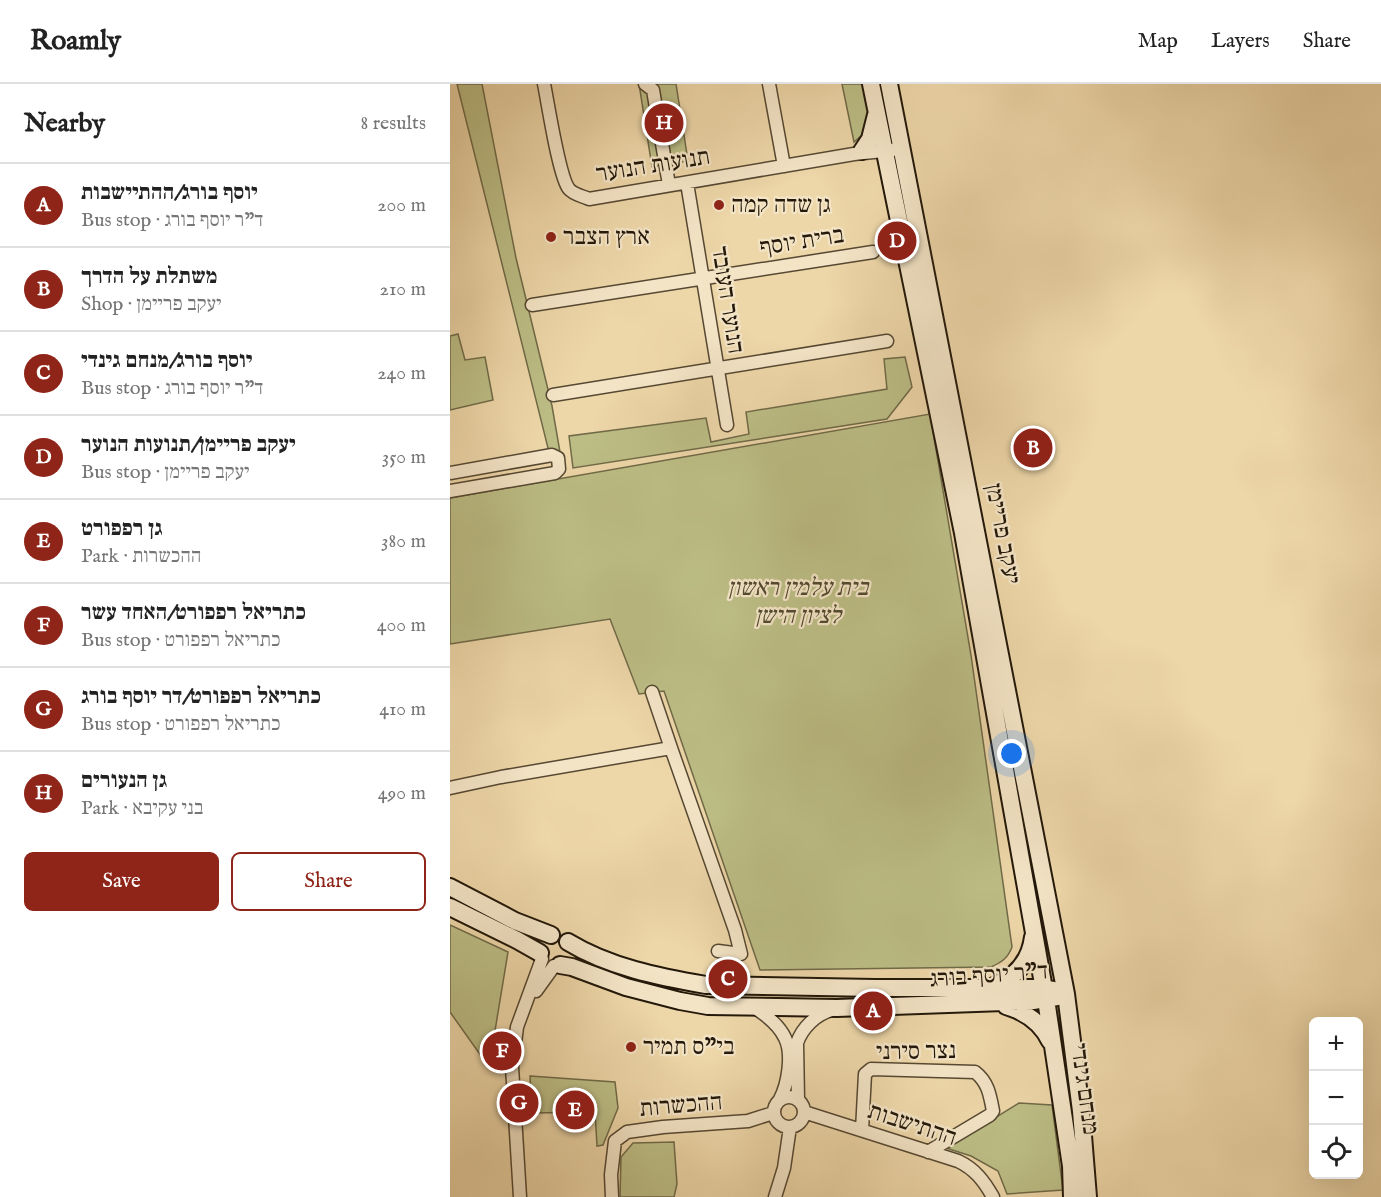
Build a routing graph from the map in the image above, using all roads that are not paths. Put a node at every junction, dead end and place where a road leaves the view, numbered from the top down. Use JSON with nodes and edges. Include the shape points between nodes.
{"nodes":[{"id":1,"x":544,"y":84,"type":"edge"},
{"id":2,"x":769,"y":84,"type":"edge"},
{"id":3,"x":871,"y":84,"type":"edge"},
{"id":4,"x":889,"y":84,"type":"edge"},
{"id":5,"x":651,"y":86,"type":"edge"},
{"id":6,"x":877,"y":111,"type":"junction"},
{"id":7,"x":890,"y":147,"type":"junction"},
{"id":8,"x":859,"y":152,"type":"junction"},
{"id":9,"x":784,"y":166,"type":"junction"},
{"id":10,"x":891,"y":175,"type":"junction"},
{"id":11,"x":687,"y":183,"type":"junction"},
{"id":12,"x":669,"y":185,"type":"junction"},
{"id":13,"x":873,"y":252,"type":"dead end"},
{"id":14,"x":702,"y":279,"type":"junction"},
{"id":15,"x":532,"y":305,"type":"dead end"},
{"id":16,"x":887,"y":341,"type":"dead end"},
{"id":17,"x":717,"y":369,"type":"junction"},
{"id":18,"x":553,"y":394,"type":"dead end"},
{"id":19,"x":727,"y":425,"type":"dead end"},
{"id":20,"x":450,"y":473,"type":"edge"},
{"id":21,"x":450,"y":490,"type":"edge"},
{"id":22,"x":652,"y":692,"type":"dead end"},
{"id":23,"x":671,"y":748,"type":"junction"},
{"id":24,"x":450,"y":788,"type":"edge"},
{"id":25,"x":450,"y":887,"type":"edge"},
{"id":26,"x":450,"y":907,"type":"edge"},
{"id":27,"x":1034,"y":927,"type":"junction"},
{"id":28,"x":551,"y":935,"type":"junction"},
{"id":29,"x":568,"y":942,"type":"junction"},
{"id":30,"x":718,"y":951,"type":"dead end"},
{"id":31,"x":549,"y":961,"type":"junction"},
{"id":32,"x":1045,"y":994,"type":"junction"},
{"id":33,"x":1066,"y":994,"type":"junction"},
{"id":34,"x":988,"y":996,"type":"junction"},
{"id":35,"x":755,"y":1008,"type":"junction"},
{"id":36,"x":837,"y":1008,"type":"junction"},
{"id":37,"x":1055,"y":1058,"type":"junction"},
{"id":38,"x":780,"y":1099,"type":"junction"},
{"id":39,"x":798,"y":1100,"type":"junction"},
{"id":40,"x":804,"y":1112,"type":"junction"},
{"id":41,"x":773,"y":1113,"type":"junction"},
{"id":42,"x":790,"y":1127,"type":"junction"},
{"id":43,"x":862,"y":1130,"type":"junction"},
{"id":44,"x":928,"y":1152,"type":"junction"},
{"id":45,"x":520,"y":1197,"type":"edge"},
{"id":46,"x":612,"y":1197,"type":"edge"},
{"id":47,"x":775,"y":1197,"type":"edge"},
{"id":48,"x":993,"y":1197,"type":"edge"},
{"id":49,"x":1072,"y":1197,"type":"edge"},
{"id":50,"x":1088,"y":1197,"type":"edge"}],
"edges":[{"from":1,"to":12,"type":"street","name":"תנועות הנוער","via":[[568,188],[590,199]]},
{"from":2,"to":9,"type":"street"},
{"from":3,"to":6,"type":"main road","name":"יעקב פריימן"},
{"from":4,"to":7,"type":"main road","name":"יעקב פריימן"},
{"from":5,"to":12,"type":"street"},
{"from":6,"to":7,"type":"main road","name":"יעקב פריימן"},
{"from":6,"to":8,"type":"main road","via":[[870,139]]},
{"from":7,"to":8,"type":"street","name":"תנועות הנוער"},
{"from":7,"to":10,"type":"main road","name":"יעקב פריימן"},
{"from":7,"to":33,"type":"main road","name":"יעקב פריימן"},
{"from":8,"to":9,"type":"street","name":"תנועות הנוער"},
{"from":8,"to":10,"type":"main road","via":[[881,163]]},
{"from":9,"to":11,"type":"street","name":"תנועות הנוער"},
{"from":10,"to":27,"type":"main road","name":"יעקב פריימן","via":[[963,533]]},
{"from":11,"to":12,"type":"street","name":"תנועות הנוער"},
{"from":11,"to":14,"type":"street","name":"הנוער העובד"},
{"from":13,"to":14,"type":"street","name":"ברית יוסף"},
{"from":14,"to":15,"type":"street","name":"ברית יוסף"},
{"from":14,"to":17,"type":"street","name":"הנוער העובד"},
{"from":16,"to":17,"type":"street"},
{"from":17,"to":18,"type":"street"},
{"from":17,"to":19,"type":"street","name":"הנוער העובד"},
{"from":20,"to":21,"type":"street","via":[[552,455],[558,458],[559,469],[555,473]]},
{"from":22,"to":23,"type":"street"},
{"from":23,"to":24,"type":"street"},
{"from":23,"to":30,"type":"street","via":[[741,954]]},
{"from":25,"to":28,"type":"main road"},
{"from":26,"to":31,"type":"main road","name":"ד\"ר יוסף בורג","via":[[508,935]]},
{"from":27,"to":32,"type":"main road","name":"יעקב פריימן"},
{"from":27,"to":34,"type":"main road","via":[[1031,949],[1023,964]]},
{"from":28,"to":29,"type":"main road","via":[[561,935]]},
{"from":28,"to":31,"type":"main road","via":[[540,944]]},
{"from":29,"to":31,"type":"main road","via":[[570,955]]},
{"from":29,"to":34,"type":"main road","name":"ד\"ר יוסף בורג","via":[[616,964],[706,985]]},
{"from":31,"to":35,"type":"main road","name":"ד\"ר יוסף בורג","via":[[680,1001]]},
{"from":31,"to":45,"type":"street","via":[[517,1027],[512,1067]]},
{"from":32,"to":33,"type":"main road","name":"ד\"ר יוסף בורג"},
{"from":32,"to":34,"type":"main road","name":"ד\"ר יוסף בורג"},
{"from":32,"to":37,"type":"main road","name":"מנחם גינדי"},
{"from":33,"to":50,"type":"main road","name":"מנחם גינדי"},
{"from":34,"to":36,"type":"main road","name":"ד\"ר יוסף בורג"},
{"from":34,"to":37,"type":"main road","via":[[1033,1018],[1048,1038]]},
{"from":35,"to":36,"type":"main road","name":"ד\"ר יוסף בורג"},
{"from":35,"to":38,"type":"street","via":[[785,1038],[788,1083]]},
{"from":36,"to":39,"type":"street","via":[[814,1019],[800,1035]]},
{"from":37,"to":49,"type":"main road","name":"מנחם גינדי"},
{"from":38,"to":39,"type":"street","via":[[790,1096]]},
{"from":38,"to":41,"type":"street"},
{"from":39,"to":40,"type":"street"},
{"from":40,"to":42,"type":"street","via":[[801,1121]]},
{"from":40,"to":43,"type":"street","name":"ההתישבות"},
{"from":41,"to":42,"type":"street","via":[[781,1125]]},
{"from":41,"to":46,"type":"street","name":"ההכשרות","via":[[748,1121],[627,1132],[615,1141]]},
{"from":42,"to":47,"type":"street"},
{"from":43,"to":44,"type":"street","name":"ההתישבות"},
{"from":43,"to":44,"type":"street","name":"נצר סירני","via":[[865,1074],[871,1069],[975,1072],[988,1087],[993,1111]]},
{"from":44,"to":48,"type":"street","name":"ההתישבות","via":[[968,1166]]}]}
